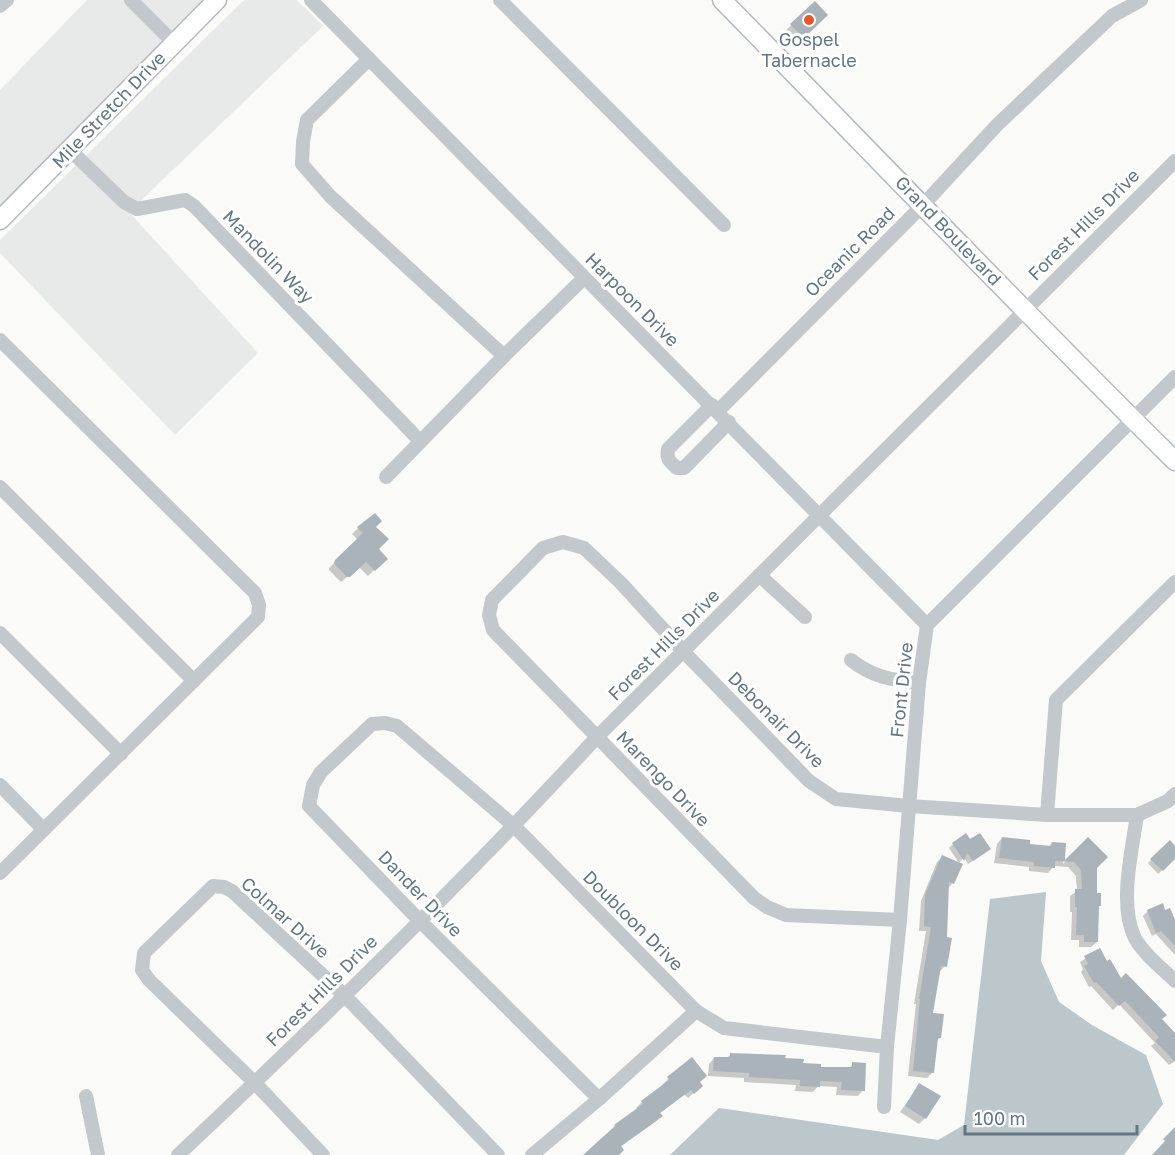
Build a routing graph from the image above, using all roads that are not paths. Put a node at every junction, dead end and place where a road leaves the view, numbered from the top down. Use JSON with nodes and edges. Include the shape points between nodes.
{"nodes":[{"id":1,"x":7,"y":0,"type":"edge"},
{"id":2,"x":131,"y":0,"type":"edge"},
{"id":3,"x":217,"y":0,"type":"edge"},
{"id":4,"x":311,"y":0,"type":"edge"},
{"id":5,"x":500,"y":0,"type":"edge"},
{"id":6,"x":722,"y":0,"type":"edge"},
{"id":7,"x":1141,"y":0,"type":"edge"},
{"id":8,"x":0,"y":6,"type":"edge"},
{"id":9,"x":174,"y":43,"type":"junction"},
{"id":10,"x":369,"y":58,"type":"junction"},
{"id":11,"x":70,"y":150,"type":"junction"},
{"id":12,"x":1175,"y":161,"type":"edge"},
{"id":13,"x":923,"y":204,"type":"junction"},
{"id":14,"x":0,"y":220,"type":"edge"},
{"id":15,"x":724,"y":225,"type":"dead end"},
{"id":16,"x":584,"y":278,"type":"junction"},
{"id":17,"x":1023,"y":310,"type":"junction"},
{"id":18,"x":0,"y":340,"type":"edge"},
{"id":19,"x":504,"y":356,"type":"junction"},
{"id":20,"x":1175,"y":377,"type":"edge"},
{"id":21,"x":715,"y":408,"type":"junction"},
{"id":22,"x":1133,"y":420,"type":"junction"},
{"id":23,"x":729,"y":422,"type":"junction"},
{"id":24,"x":420,"y":441,"type":"junction"},
{"id":25,"x":1175,"y":462,"type":"edge"},
{"id":26,"x":386,"y":477,"type":"dead end"},
{"id":27,"x":0,"y":487,"type":"edge"},
{"id":28,"x":820,"y":516,"type":"junction"},
{"id":29,"x":584,"y":548,"type":"joint"},
{"id":30,"x":759,"y":575,"type":"junction"},
{"id":31,"x":1175,"y":582,"type":"edge"},
{"id":32,"x":805,"y":617,"type":"dead end"},
{"id":33,"x":927,"y":625,"type":"junction"},
{"id":34,"x":0,"y":633,"type":"edge"},
{"id":35,"x":684,"y":652,"type":"junction"},
{"id":36,"x":851,"y":660,"type":"dead end"},
{"id":37,"x":194,"y":681,"type":"junction"},
{"id":38,"x":919,"y":683,"type":"junction"},
{"id":39,"x":397,"y":726,"type":"joint"},
{"id":40,"x":597,"y":737,"type":"junction"},
{"id":41,"x":121,"y":754,"type":"junction"},
{"id":42,"x":0,"y":785,"type":"edge"},
{"id":43,"x":1173,"y":801,"type":"edge"},
{"id":44,"x":909,"y":806,"type":"junction"},
{"id":45,"x":1047,"y":815,"type":"junction"},
{"id":46,"x":1137,"y":815,"type":"junction"},
{"id":47,"x":514,"y":826,"type":"junction"},
{"id":48,"x":43,"y":829,"type":"junction"},
{"id":49,"x":0,"y":873,"type":"edge"},
{"id":50,"x":420,"y":920,"type":"junction"},
{"id":51,"x":900,"y":920,"type":"junction"},
{"id":52,"x":1175,"y":981,"type":"edge"},
{"id":53,"x":344,"y":994,"type":"junction"},
{"id":54,"x":696,"y":1011,"type":"junction"},
{"id":55,"x":887,"y":1047,"type":"junction"},
{"id":56,"x":255,"y":1083,"type":"junction"},
{"id":57,"x":86,"y":1096,"type":"dead end"},
{"id":58,"x":599,"y":1099,"type":"junction"},
{"id":59,"x":884,"y":1107,"type":"dead end"},
{"id":60,"x":98,"y":1155,"type":"edge"},
{"id":61,"x":178,"y":1155,"type":"edge"},
{"id":62,"x":322,"y":1155,"type":"edge"},
{"id":63,"x":498,"y":1155,"type":"edge"},
{"id":64,"x":532,"y":1155,"type":"edge"}],
"edges":[{"from":1,"to":8,"type":"street"},
{"from":2,"to":9,"type":"street"},
{"from":3,"to":9,"type":"street","name":"Mile Stretch Drive"},
{"from":4,"to":10,"type":"street","name":"Harpoon Drive"},
{"from":5,"to":15,"type":"street"},
{"from":6,"to":13,"type":"street","name":"Grand Boulevard"},
{"from":7,"to":13,"type":"street","name":"Oceanic Road","via":[[1112,15],[997,125]]},
{"from":9,"to":11,"type":"street","name":"Mile Stretch Drive"},
{"from":10,"to":16,"type":"street","name":"Harpoon Drive"},
{"from":10,"to":19,"type":"street","via":[[308,120],[302,164],[330,196]]},
{"from":11,"to":14,"type":"street","name":"Mile Stretch Drive"},
{"from":11,"to":24,"type":"street","name":"Mandolin Way","via":[[124,202],[137,209],[185,200],[194,206]]},
{"from":12,"to":17,"type":"street","name":"Forest Hills Drive"},
{"from":13,"to":17,"type":"street","name":"Grand Boulevard"},
{"from":13,"to":21,"type":"street","name":"Oceanic Road"},
{"from":16,"to":19,"type":"street"},
{"from":16,"to":21,"type":"street","name":"Harpoon Drive"},
{"from":17,"to":22,"type":"street","name":"Grand Boulevard"},
{"from":17,"to":28,"type":"street","name":"Forest Hills Drive"},
{"from":18,"to":37,"type":"street","via":[[255,593],[258,617]]},
{"from":19,"to":24,"type":"street"},
{"from":20,"to":22,"type":"street","name":"Front Drive"},
{"from":21,"to":23,"type":"street","name":"Harpoon Drive"},
{"from":21,"to":23,"type":"street","name":"Oceanic Road","via":[[668,449],[670,463],[684,468]]},
{"from":22,"to":25,"type":"street","name":"Grand Boulevard"},
{"from":22,"to":33,"type":"street","name":"Front Drive"},
{"from":23,"to":28,"type":"street","name":"Harpoon Drive"},
{"from":24,"to":26,"type":"street"},
{"from":27,"to":37,"type":"street"},
{"from":28,"to":30,"type":"street","name":"Forest Hills Drive"},
{"from":28,"to":33,"type":"street","name":"Harpoon Drive"},
{"from":29,"to":35,"type":"street","name":"Debonair Drive"},
{"from":29,"to":40,"type":"street","name":"Marengo Drive","via":[[563,542],[543,548],[492,600],[489,615],[493,630]]},
{"from":30,"to":32,"type":"street"},
{"from":30,"to":35,"type":"street","name":"Forest Hills Drive"},
{"from":31,"to":45,"type":"street","via":[[1056,700]]},
{"from":33,"to":38,"type":"street","name":"Front Drive"},
{"from":34,"to":41,"type":"street"},
{"from":35,"to":40,"type":"street","name":"Forest Hills Drive"},
{"from":35,"to":44,"type":"street","name":"Debonair Drive","via":[[809,781],[836,799]]},
{"from":36,"to":38,"type":"street","via":[[882,678]]},
{"from":37,"to":41,"type":"street"},
{"from":38,"to":44,"type":"street","name":"Front Drive"},
{"from":39,"to":47,"type":"street","name":"Doubloon Drive"},
{"from":39,"to":50,"type":"street","name":"Dander Drive","via":[[372,723],[321,772],[313,785],[309,806]]},
{"from":40,"to":47,"type":"street","name":"Forest Hills Drive"},
{"from":40,"to":51,"type":"street","name":"Marengo Drive","via":[[767,907],[786,915]]},
{"from":41,"to":48,"type":"street"},
{"from":42,"to":48,"type":"street"},
{"from":43,"to":46,"type":"street"},
{"from":44,"to":45,"type":"street","name":"Debonair Drive"},
{"from":44,"to":51,"type":"street","name":"Front Drive"},
{"from":45,"to":46,"type":"street","name":"Debonair Drive"},
{"from":46,"to":52,"type":"street","via":[[1126,891],[1130,922],[1134,938]]},
{"from":47,"to":50,"type":"street","name":"Forest Hills Drive"},
{"from":47,"to":54,"type":"street","name":"Doubloon Drive"},
{"from":48,"to":49,"type":"street"},
{"from":50,"to":53,"type":"street","name":"Forest Hills Drive"},
{"from":50,"to":58,"type":"street","name":"Dander Drive"},
{"from":51,"to":55,"type":"street","name":"Front Drive"},
{"from":53,"to":56,"type":"street","name":"Forest Hills Drive"},
{"from":53,"to":56,"type":"street","name":"Colmar Drive","via":[[224,887],[213,886],[144,953],[142,970],[149,980]]},
{"from":53,"to":63,"type":"street","name":"Colmar Drive"},
{"from":54,"to":55,"type":"street","name":"Doubloon Drive","via":[[724,1028]]},
{"from":54,"to":58,"type":"street"},
{"from":55,"to":59,"type":"street","name":"Front Drive"},
{"from":56,"to":61,"type":"street","name":"Forest Hills Drive"},
{"from":56,"to":62,"type":"street"},
{"from":57,"to":60,"type":"street"},
{"from":58,"to":64,"type":"street"}]}
